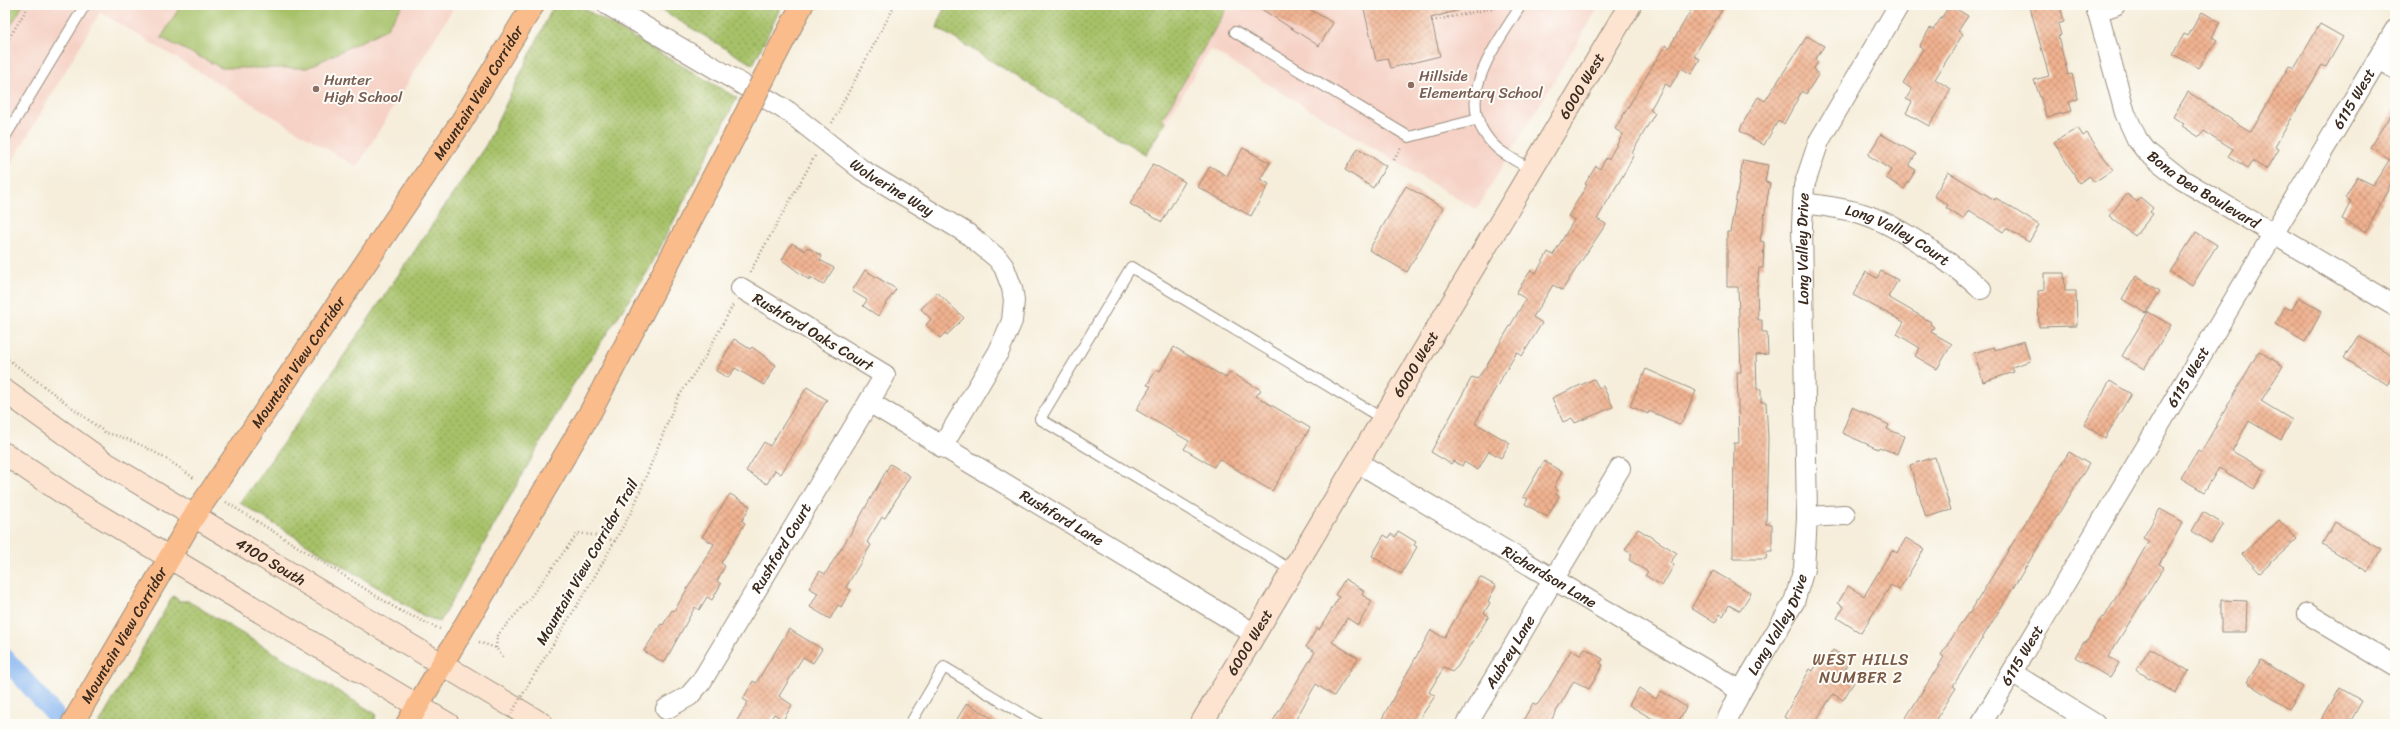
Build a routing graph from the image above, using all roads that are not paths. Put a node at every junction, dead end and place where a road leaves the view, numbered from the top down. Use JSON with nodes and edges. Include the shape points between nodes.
{"nodes":[{"id":1,"x":85,"y":5,"type":"edge"},
{"id":2,"x":608,"y":5,"type":"edge"},
{"id":3,"x":802,"y":5,"type":"edge"},
{"id":4,"x":1521,"y":5,"type":"edge"},
{"id":5,"x":1630,"y":5,"type":"edge"},
{"id":6,"x":1899,"y":5,"type":"edge"},
{"id":7,"x":532,"y":7,"type":"edge"},
{"id":8,"x":2103,"y":7,"type":"edge"},
{"id":9,"x":2395,"y":30,"type":"edge"},
{"id":10,"x":1235,"y":32,"type":"dead end"},
{"id":11,"x":2378,"y":59,"type":"junction"},
{"id":12,"x":2395,"y":69,"type":"edge"},
{"id":13,"x":1479,"y":119,"type":"junction"},
{"id":14,"x":5,"y":137,"type":"edge"},
{"id":15,"x":1532,"y":170,"type":"junction"},
{"id":16,"x":1803,"y":204,"type":"junction"},
{"id":17,"x":2273,"y":234,"type":"junction"},
{"id":18,"x":741,"y":288,"type":"dead end"},
{"id":19,"x":1981,"y":289,"type":"dead end"},
{"id":20,"x":2395,"y":306,"type":"edge"},
{"id":21,"x":885,"y":375,"type":"joint"},
{"id":22,"x":5,"y":391,"type":"edge"},
{"id":23,"x":869,"y":402,"type":"junction"},
{"id":24,"x":1383,"y":419,"type":"junction"},
{"id":25,"x":942,"y":447,"type":"junction"},
{"id":26,"x":5,"y":454,"type":"edge"},
{"id":27,"x":1357,"y":462,"type":"junction"},
{"id":28,"x":1620,"y":468,"type":"dead end"},
{"id":29,"x":1845,"y":514,"type":"dead end"},
{"id":30,"x":194,"y":516,"type":"junction"},
{"id":31,"x":1807,"y":517,"type":"junction"},
{"id":32,"x":170,"y":558,"type":"junction"},
{"id":33,"x":1293,"y":571,"type":"junction"},
{"id":34,"x":1554,"y":579,"type":"junction"},
{"id":35,"x":2308,"y":614,"type":"dead end"},
{"id":36,"x":1255,"y":634,"type":"junction"},
{"id":37,"x":444,"y":665,"type":"junction"},
{"id":38,"x":2395,"y":666,"type":"edge"},
{"id":39,"x":2012,"y":673,"type":"junction"},
{"id":40,"x":1741,"y":691,"type":"junction"},
{"id":41,"x":666,"y":709,"type":"dead end"},
{"id":42,"x":413,"y":715,"type":"edge"},
{"id":43,"x":72,"y":724,"type":"edge"},
{"id":44,"x":448,"y":724,"type":"edge"},
{"id":45,"x":542,"y":724,"type":"edge"},
{"id":46,"x":910,"y":724,"type":"edge"},
{"id":47,"x":1039,"y":724,"type":"edge"},
{"id":48,"x":1201,"y":724,"type":"edge"},
{"id":49,"x":1467,"y":724,"type":"edge"},
{"id":50,"x":1725,"y":724,"type":"edge"},
{"id":51,"x":1981,"y":724,"type":"edge"},
{"id":52,"x":2095,"y":724,"type":"edge"}],
"edges":[{"from":1,"to":14,"type":"lane"},
{"from":2,"to":25,"type":"street","name":"Wolverine Way","via":[[789,112],[862,170],[968,234],[1004,267],[1012,288],[1013,311],[1010,326],[999,351]]},
{"from":3,"to":37,"type":"highway","bridge":true,"via":[[591,411]]},
{"from":4,"to":13,"type":"lane","via":[[1481,71],[1475,95]]},
{"from":5,"to":15,"type":"main road","name":"6000 West"},
{"from":6,"to":16,"type":"street","name":"Long Valley Drive","via":[[1825,128],[1808,170]]},
{"from":7,"to":30,"type":"highway","name":"Mountain View Corridor","via":[[460,124]]},
{"from":8,"to":17,"type":"street","name":"Bona Dea Boulevard","via":[[2122,101],[2137,139],[2158,162],[2181,179]]},
{"from":9,"to":11,"type":"street","name":"6115 West"},
{"from":10,"to":13,"type":"lane","via":[[1409,137]]},
{"from":11,"to":12,"type":"street"},
{"from":11,"to":17,"type":"street","name":"6115 West"},
{"from":13,"to":15,"type":"lane","via":[[1483,130],[1498,148]]},
{"from":15,"to":24,"type":"main road","name":"6000 West"},
{"from":16,"to":19,"type":"street","name":"Long Valley Court","via":[[1849,210],[1879,221],[1950,263]]},
{"from":16,"to":31,"type":"street","name":"Long Valley Drive"},
{"from":17,"to":20,"type":"street","name":"Bona Dea Boulevard"},
{"from":17,"to":39,"type":"street","name":"6115 West"},
{"from":18,"to":21,"type":"street","name":"Rushford Oaks Court"},
{"from":21,"to":23,"type":"street","name":"Rushford Court"},
{"from":22,"to":30,"type":"main road","name":"4100 South","via":[[107,464]]},
{"from":23,"to":25,"type":"street","name":"Rushford Lane"},
{"from":23,"to":41,"type":"street","name":"Rushford Court","via":[[701,682],[689,696]]},
{"from":24,"to":27,"type":"main road","name":"6000 West"},
{"from":24,"to":33,"type":"lane","via":[[1131,267],[1044,412],[1040,419]]},
{"from":25,"to":36,"type":"street","name":"Rushford Lane"},
{"from":26,"to":32,"type":"main road","via":[[78,503]]},
{"from":27,"to":33,"type":"main road","name":"6000 West"},
{"from":27,"to":34,"type":"street","name":"Richardson Lane"},
{"from":28,"to":34,"type":"street","name":"Aubrey Lane"},
{"from":29,"to":31,"type":"street"},
{"from":30,"to":32,"type":"highway","name":"Mountain View Corridor"},
{"from":30,"to":37,"type":"main road","name":"4100 South"},
{"from":31,"to":40,"type":"street","name":"Long Valley Drive","via":[[1806,552],[1800,585],[1785,617]]},
{"from":32,"to":42,"type":"main road"},
{"from":32,"to":43,"type":"highway","name":"Mountain View Corridor"},
{"from":33,"to":36,"type":"main road","name":"6000 West"},
{"from":34,"to":40,"type":"street","name":"Richardson Lane"},
{"from":34,"to":49,"type":"street","name":"Aubrey Lane"},
{"from":35,"to":38,"type":"street"},
{"from":36,"to":48,"type":"main road","name":"6000 West"},
{"from":37,"to":42,"type":"highway"},
{"from":37,"to":45,"type":"main road","name":"4100 South"},
{"from":39,"to":51,"type":"street","name":"6115 West"},
{"from":39,"to":52,"type":"street"},
{"from":40,"to":50,"type":"street","name":"Long Valley Drive"},
{"from":42,"to":44,"type":"main road"},
{"from":46,"to":47,"type":"lane","via":[[944,667]]}]}
